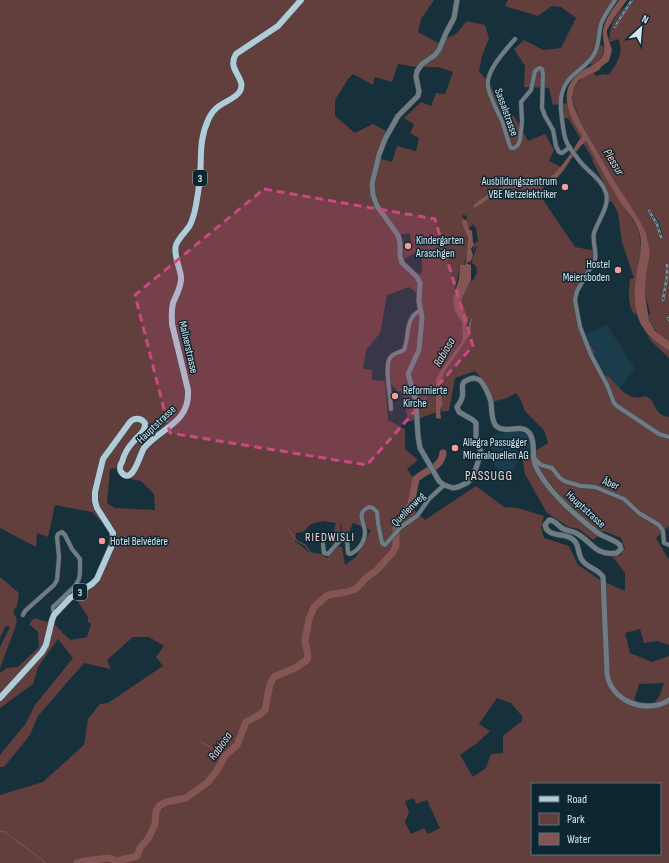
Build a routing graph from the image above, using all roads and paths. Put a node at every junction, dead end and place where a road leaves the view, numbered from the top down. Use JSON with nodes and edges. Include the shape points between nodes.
{"nodes":[{"id":1,"x":301,"y":0,"type":"edge"},
{"id":2,"x":456,"y":0,"type":"edge"},
{"id":3,"x":615,"y":0,"type":"edge"},
{"id":4,"x":515,"y":39,"type":"dead end"},
{"id":5,"x":570,"y":148,"type":"junction"},
{"id":6,"x":421,"y":310,"type":"junction"},
{"id":7,"x":188,"y":398,"type":"joint"},
{"id":8,"x":391,"y":409,"type":"dead end"},
{"id":9,"x":669,"y":437,"type":"edge"},
{"id":10,"x":533,"y":458,"type":"junction"},
{"id":11,"x":444,"y":486,"type":"junction"},
{"id":12,"x":323,"y":544,"type":"dead end"},
{"id":13,"x":669,"y":545,"type":"edge"},
{"id":14,"x":56,"y":613,"type":"junction"},
{"id":15,"x":23,"y":615,"type":"dead end"},
{"id":16,"x":0,"y":698,"type":"edge"},
{"id":17,"x":669,"y":700,"type":"edge"}],
"edges":[{"from":1,"to":7,"type":"main road","name":"Malixerstrasse","number":"3","via":[[278,26],[232,59],[241,81],[240,91],[214,109],[204,128],[200,152],[200,185],[191,224],[178,240],[176,247],[181,278],[171,313],[187,382]]},
{"from":2,"to":6,"type":"street","via":[[454,18],[439,50],[417,71],[418,96],[394,122],[385,139],[372,184],[377,206],[398,235],[400,259],[420,281],[418,301]]},
{"from":3,"to":5,"type":"street","via":[[602,23],[595,54],[570,78],[562,93],[561,114],[565,138]]},
{"from":4,"to":5,"type":"street","name":"Sassalstrasse","via":[[498,60],[488,82],[509,145],[514,148],[519,143],[522,102],[531,90],[535,71],[539,68],[543,74],[542,108],[554,132],[557,149],[562,153]]},
{"from":5,"to":9,"type":"street","via":[[602,185],[606,195],[606,204],[594,236],[594,262],[577,291],[575,300],[583,334],[615,404],[659,434]]},
{"from":6,"to":8,"type":"street","via":[[414,314],[410,322],[404,349],[389,359],[388,390]]},
{"from":6,"to":11,"type":"street","via":[[419,350],[408,376],[416,401],[419,443],[435,476]]},
{"from":7,"to":14,"type":"main road","name":"Hauptstrasse","number":"3","via":[[182,415],[145,448],[131,474],[122,474],[120,466],[128,448],[144,429],[145,423],[142,420],[137,418],[130,422],[104,456],[95,501],[112,531],[112,542],[97,579],[70,598]]},
{"from":10,"to":11,"type":"street","name":"Hauptstrasse","via":[[532,437],[529,432],[523,429],[502,429],[497,426],[493,421],[490,400],[480,380],[472,378],[462,386],[462,397],[457,410],[476,423],[476,436],[481,455],[475,474],[469,481],[455,488]]},
{"from":10,"to":13,"type":"street","name":"Äber","via":[[541,465],[552,468],[564,482],[595,486],[624,499],[639,513],[657,523],[663,531],[664,542]]},
{"from":10,"to":17,"type":"street","name":"Hauptstrasse","via":[[537,469],[558,497],[598,533],[621,546],[617,553],[600,551],[578,534],[562,528],[554,521],[549,520],[546,523],[549,532],[574,540],[583,562],[603,576],[607,673],[611,686],[616,694],[636,705],[656,706]]},
{"from":11,"to":12,"type":"street","name":"Quellenweg","via":[[429,499],[417,516],[398,530],[385,545],[382,543],[377,512],[367,507],[361,517],[365,531],[363,541],[352,554],[348,553],[345,538],[342,538],[328,554],[324,554]]},
{"from":14,"to":15,"type":"street","via":[[52,607],[75,586],[80,572],[80,559],[62,532],[59,532],[57,537],[59,556],[56,582]]},
{"from":14,"to":16,"type":"main road","name":"Hauptstrasse","number":"3","via":[[42,652]]}]}
